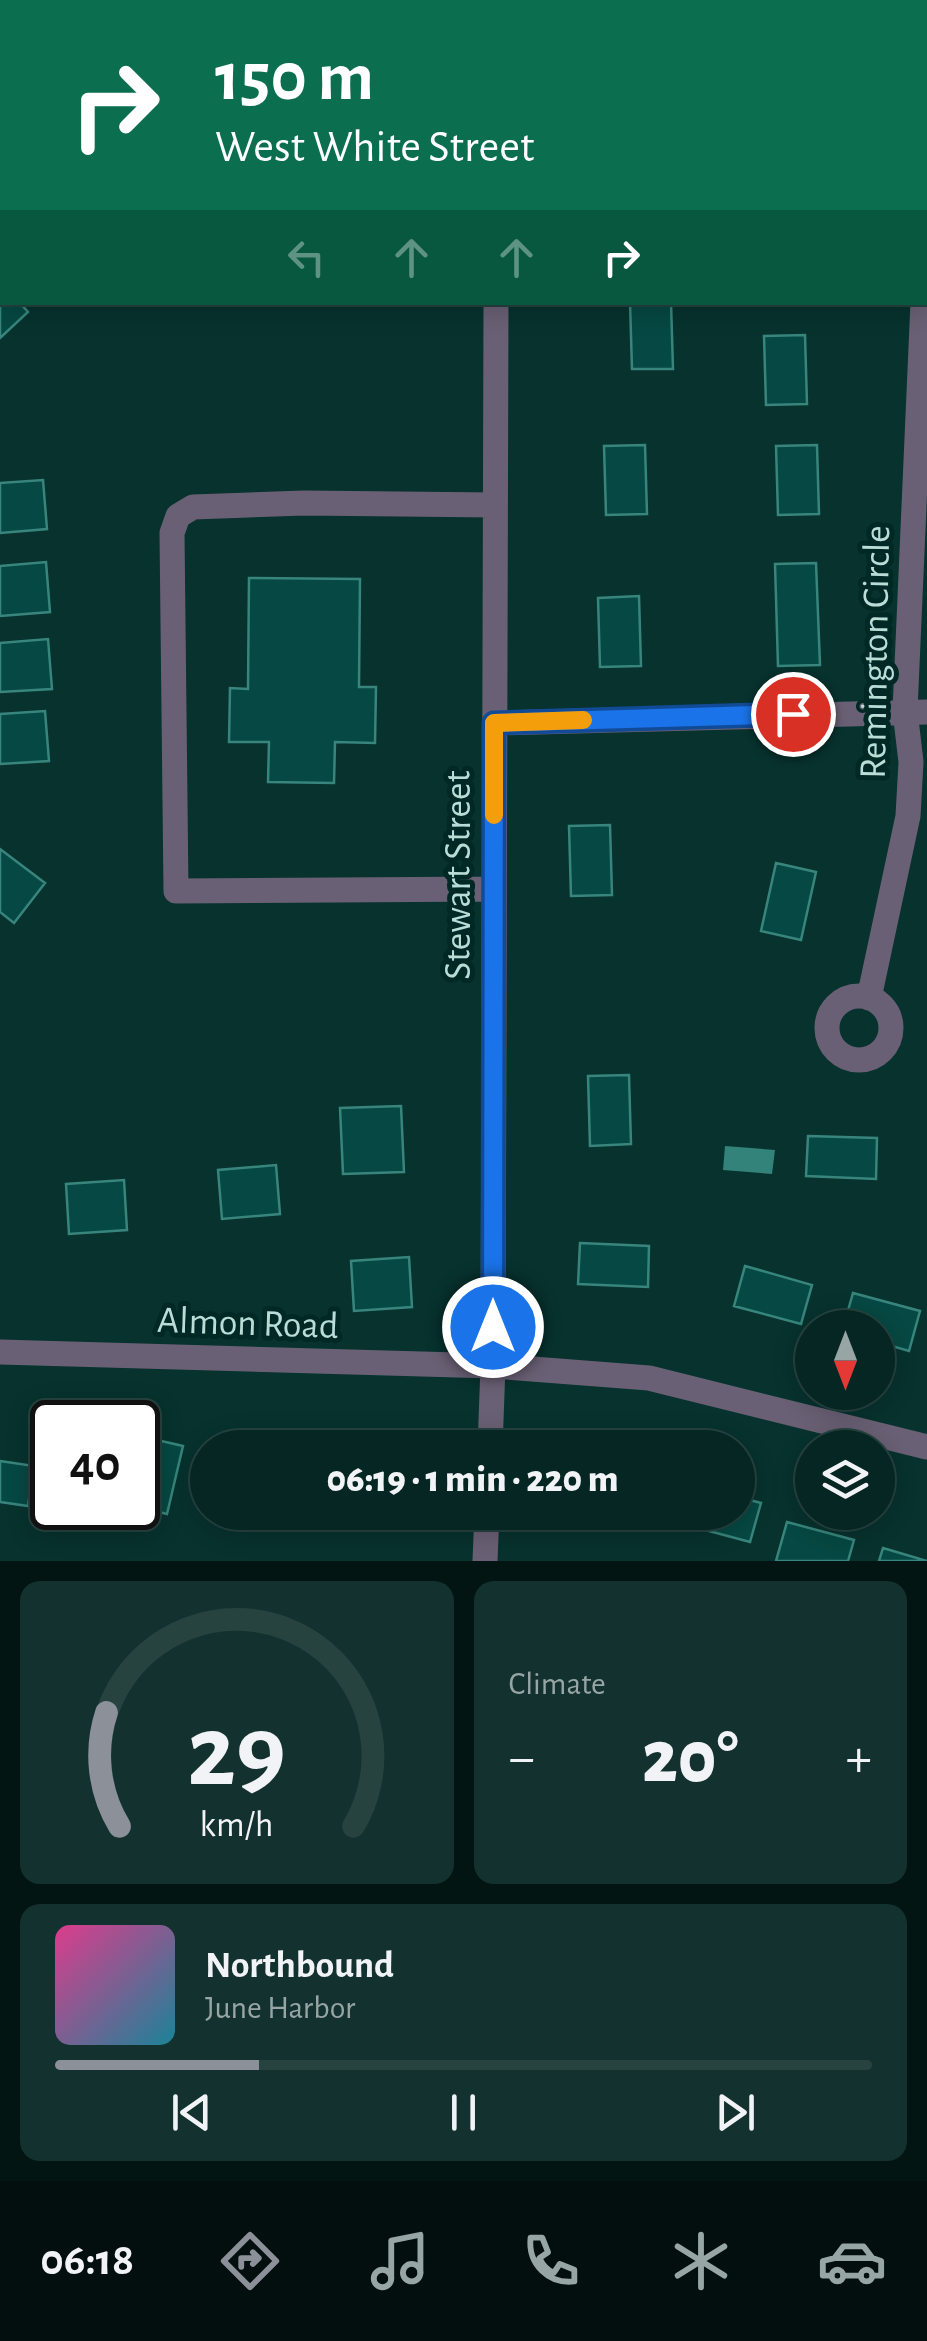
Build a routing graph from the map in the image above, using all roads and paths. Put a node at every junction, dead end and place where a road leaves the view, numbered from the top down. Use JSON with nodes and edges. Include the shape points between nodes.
{"nodes":[{"id":1,"x":496,"y":305,"type":"edge"},
{"id":2,"x":922,"y":305,"type":"edge"},
{"id":3,"x":495,"y":505,"type":"junction"},
{"id":4,"x":916,"y":711,"type":"edge"},
{"id":5,"x":494,"y":723,"type":"junction"},
{"id":6,"x":494,"y":889,"type":"junction"},
{"id":7,"x":869,"y":998,"type":"dead end"},
{"id":8,"x":0,"y":1352,"type":"edge"},
{"id":9,"x":493,"y":1366,"type":"junction"},
{"id":10,"x":491,"y":1430,"type":"edge"},
{"id":11,"x":927,"y":1447,"type":"edge"},
{"id":12,"x":486,"y":1530,"type":"edge"},
{"id":13,"x":485,"y":1561,"type":"edge"}],
"edges":[{"from":1,"to":3,"type":"street","name":"Stewart Street"},
{"from":2,"to":4,"type":"street","name":"Remington Circle"},
{"from":3,"to":5,"type":"street","name":"Stewart Street"},
{"from":3,"to":6,"type":"street","via":[[193,507],[178,516],[172,533],[176,890]]},
{"from":4,"to":5,"type":"street"},
{"from":4,"to":7,"type":"street","name":"Remington Circle","via":[[908,816]]},
{"from":5,"to":6,"type":"street","name":"Stewart Street"},
{"from":6,"to":9,"type":"street","name":"Stewart Street"},
{"from":8,"to":9,"type":"street","name":"Almon Road"},
{"from":9,"to":10,"type":"street","name":"Stewart Street"},
{"from":9,"to":11,"type":"street","name":"Almon Road","via":[[649,1378]]},
{"from":12,"to":13,"type":"street"}]}
